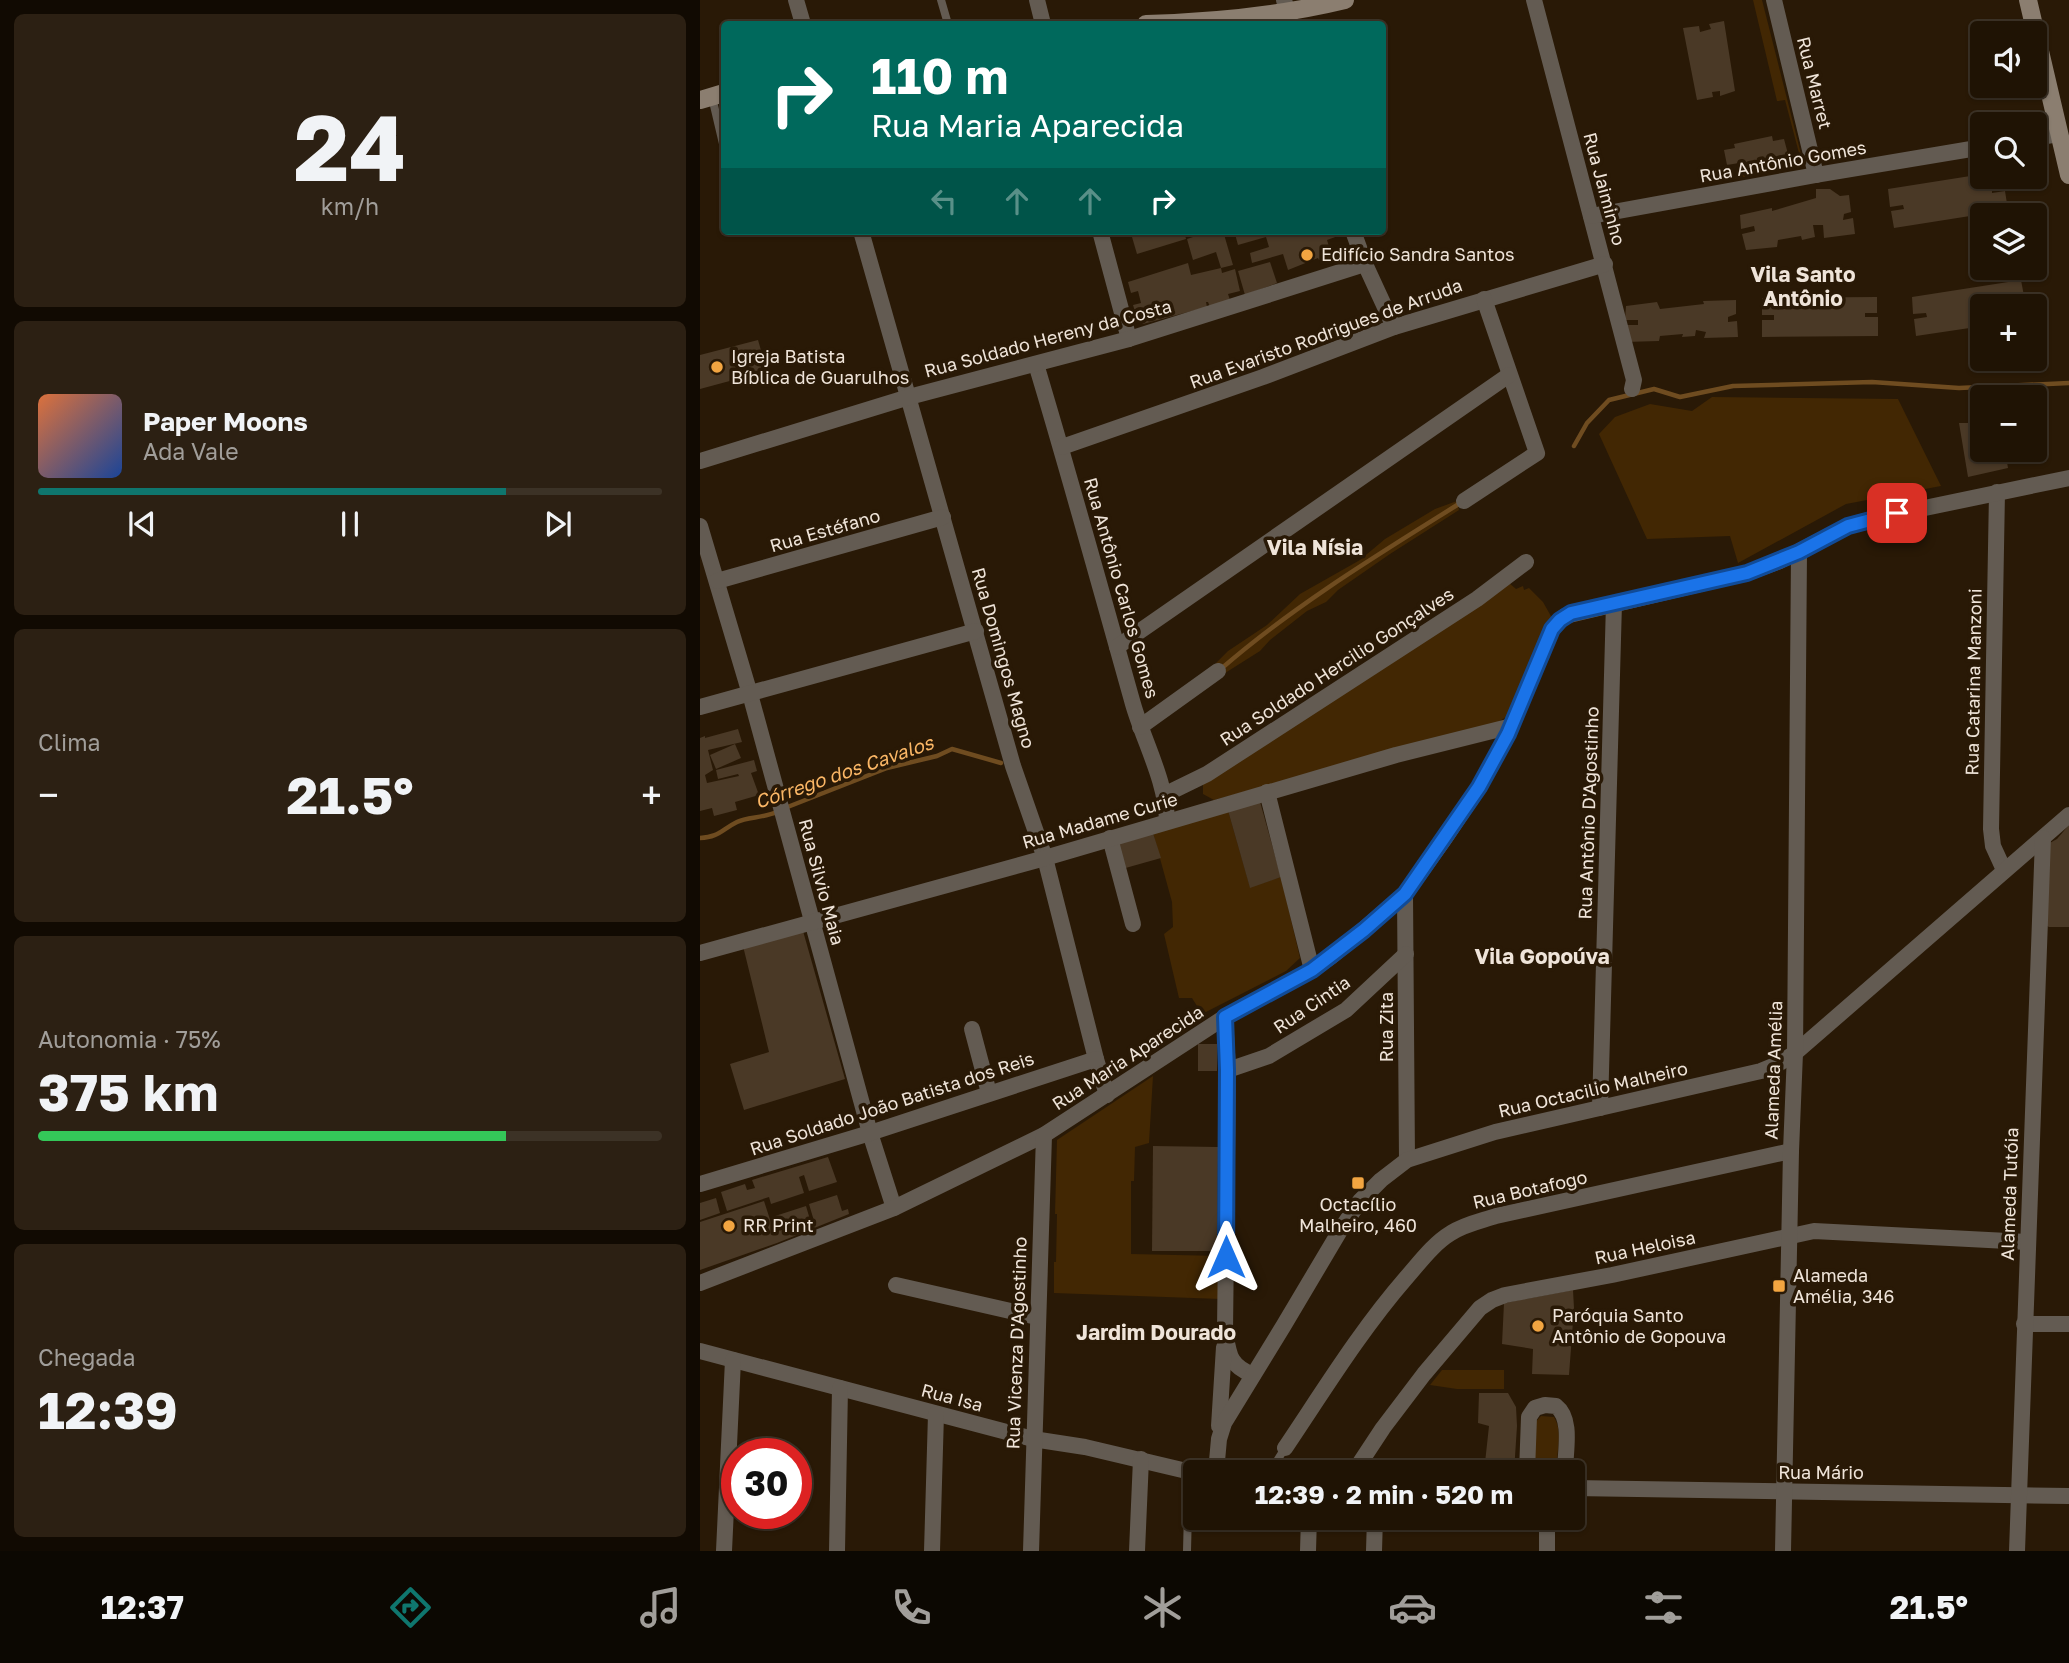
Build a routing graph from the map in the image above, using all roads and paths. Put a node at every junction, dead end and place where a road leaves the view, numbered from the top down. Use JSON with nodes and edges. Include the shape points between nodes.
{"nodes":[{"id":1,"x":796,"y":0,"type":"edge"},
{"id":2,"x":941,"y":0,"type":"edge"},
{"id":3,"x":1037,"y":0,"type":"edge"},
{"id":4,"x":1345,"y":0,"type":"edge"},
{"id":5,"x":1534,"y":0,"type":"edge"},
{"id":6,"x":1774,"y":0,"type":"edge"},
{"id":7,"x":2028,"y":0,"type":"edge"},
{"id":8,"x":1287,"y":12,"type":"edge"},
{"id":9,"x":802,"y":21,"type":"edge"},
{"id":10,"x":947,"y":21,"type":"edge"},
{"id":11,"x":1042,"y":21,"type":"edge"},
{"id":12,"x":1218,"y":21,"type":"edge"},
{"id":13,"x":712,"y":96,"type":"edge"},
{"id":14,"x":2058,"y":134,"type":"junction"},
{"id":15,"x":721,"y":135,"type":"edge"},
{"id":16,"x":2047,"y":136,"type":"edge"},
{"id":17,"x":1970,"y":149,"type":"edge"},
{"id":18,"x":1816,"y":175,"type":"junction"},
{"id":19,"x":2069,"y":175,"type":"edge"},
{"id":20,"x":1591,"y":216,"type":"junction"},
{"id":21,"x":862,"y":235,"type":"edge"},
{"id":22,"x":1101,"y":235,"type":"edge"},
{"id":23,"x":1355,"y":235,"type":"edge"},
{"id":24,"x":1366,"y":264,"type":"junction"},
{"id":25,"x":1605,"y":264,"type":"junction"},
{"id":26,"x":1484,"y":299,"type":"junction"},
{"id":27,"x":1394,"y":327,"type":"junction"},
{"id":28,"x":1129,"y":339,"type":"junction"},
{"id":29,"x":1036,"y":364,"type":"junction"},
{"id":30,"x":1509,"y":375,"type":"junction"},
{"id":31,"x":1632,"y":389,"type":"dead end"},
{"id":32,"x":909,"y":397,"type":"junction"},
{"id":33,"x":1062,"y":447,"type":"junction"},
{"id":34,"x":700,"y":461,"type":"edge"},
{"id":35,"x":2069,"y":478,"type":"edge"},
{"id":36,"x":1997,"y":492,"type":"junction"},
{"id":37,"x":1464,"y":501,"type":"dead end"},
{"id":38,"x":943,"y":517,"type":"junction"},
{"id":39,"x":700,"y":526,"type":"edge"},
{"id":40,"x":1799,"y":552,"type":"junction"},
{"id":41,"x":1780,"y":561,"type":"junction"},
{"id":42,"x":1527,"y":562,"type":"dead end"},
{"id":43,"x":717,"y":581,"type":"junction"},
{"id":44,"x":1799,"y":589,"type":"junction"},
{"id":45,"x":1614,"y":603,"type":"junction"},
{"id":46,"x":976,"y":631,"type":"junction"},
{"id":47,"x":1118,"y":647,"type":"junction"},
{"id":48,"x":1219,"y":671,"type":"dead end"},
{"id":49,"x":750,"y":694,"type":"junction"},
{"id":50,"x":700,"y":707,"type":"edge"},
{"id":51,"x":1512,"y":726,"type":"junction"},
{"id":52,"x":1140,"y":727,"type":"junction"},
{"id":53,"x":1191,"y":783,"type":"junction"},
{"id":54,"x":1267,"y":792,"type":"junction"},
{"id":55,"x":1164,"y":794,"type":"junction"},
{"id":56,"x":1200,"y":812,"type":"junction"},
{"id":57,"x":2069,"y":815,"type":"edge"},
{"id":58,"x":1167,"y":821,"type":"junction"},
{"id":59,"x":1110,"y":838,"type":"junction"},
{"id":60,"x":2043,"y":838,"type":"junction"},
{"id":61,"x":1045,"y":858,"type":"junction"},
{"id":62,"x":2004,"y":870,"type":"junction"},
{"id":63,"x":1405,"y":894,"type":"junction"},
{"id":64,"x":812,"y":923,"type":"junction"},
{"id":65,"x":1133,"y":924,"type":"dead end"},
{"id":66,"x":700,"y":953,"type":"edge"},
{"id":67,"x":1406,"y":954,"type":"junction"},
{"id":68,"x":1312,"y":970,"type":"junction"},
{"id":69,"x":1225,"y":1017,"type":"junction"},
{"id":70,"x":972,"y":1029,"type":"dead end"},
{"id":71,"x":1795,"y":1053,"type":"junction"},
{"id":72,"x":1096,"y":1059,"type":"junction"},
{"id":73,"x":1227,"y":1070,"type":"junction"},
{"id":74,"x":989,"y":1093,"type":"junction"},
{"id":75,"x":1107,"y":1095,"type":"junction"},
{"id":76,"x":1600,"y":1108,"type":"junction"},
{"id":77,"x":870,"y":1133,"type":"junction"},
{"id":78,"x":1044,"y":1135,"type":"junction"},
{"id":79,"x":1791,"y":1152,"type":"junction"},
{"id":80,"x":1407,"y":1160,"type":"junction"},
{"id":81,"x":700,"y":1184,"type":"edge"},
{"id":82,"x":894,"y":1208,"type":"junction"},
{"id":83,"x":1789,"y":1236,"type":"junction"},
{"id":84,"x":2027,"y":1242,"type":"junction"},
{"id":85,"x":700,"y":1283,"type":"edge"},
{"id":86,"x":896,"y":1285,"type":"dead end"},
{"id":87,"x":1037,"y":1317,"type":"junction"},
{"id":88,"x":2024,"y":1324,"type":"junction"},
{"id":89,"x":2069,"y":1324,"type":"edge"},
{"id":90,"x":1225,"y":1331,"type":"junction"},
{"id":91,"x":700,"y":1351,"type":"edge"},
{"id":92,"x":733,"y":1360,"type":"junction"},
{"id":93,"x":1253,"y":1375,"type":"junction"},
{"id":94,"x":840,"y":1388,"type":"junction"},
{"id":95,"x":936,"y":1413,"type":"junction"},
{"id":96,"x":1033,"y":1439,"type":"junction"},
{"id":97,"x":1219,"y":1439,"type":"junction"},
{"id":98,"x":1285,"y":1448,"type":"joint"},
{"id":99,"x":1141,"y":1459,"type":"junction"},
{"id":100,"x":1217,"y":1460,"type":"edge"},
{"id":101,"x":1278,"y":1460,"type":"edge"},
{"id":102,"x":1361,"y":1460,"type":"edge"},
{"id":103,"x":1528,"y":1460,"type":"edge"},
{"id":104,"x":1565,"y":1460,"type":"edge"},
{"id":105,"x":1183,"y":1470,"type":"edge"},
{"id":106,"x":1585,"y":1489,"type":"edge"},
{"id":107,"x":1784,"y":1492,"type":"junction"},
{"id":108,"x":2018,"y":1496,"type":"junction"},
{"id":109,"x":2069,"y":1496,"type":"edge"},
{"id":110,"x":1188,"y":1530,"type":"edge"},
{"id":111,"x":1309,"y":1530,"type":"edge"},
{"id":112,"x":1375,"y":1530,"type":"edge"},
{"id":113,"x":1547,"y":1530,"type":"edge"},
{"id":114,"x":724,"y":1551,"type":"edge"},
{"id":115,"x":837,"y":1551,"type":"edge"},
{"id":116,"x":932,"y":1551,"type":"edge"},
{"id":117,"x":1031,"y":1551,"type":"edge"},
{"id":118,"x":1137,"y":1551,"type":"edge"},
{"id":119,"x":1187,"y":1551,"type":"edge"},
{"id":120,"x":1308,"y":1551,"type":"edge"},
{"id":121,"x":1374,"y":1551,"type":"edge"},
{"id":122,"x":1546,"y":1551,"type":"edge"},
{"id":123,"x":1783,"y":1551,"type":"edge"},
{"id":124,"x":2017,"y":1551,"type":"edge"}],
"edges":[{"from":1,"to":9,"type":"street"},
{"from":2,"to":10,"type":"lane"},
{"from":3,"to":11,"type":"street"},
{"from":4,"to":8,"type":"main road"},
{"from":5,"to":20,"type":"street","name":"Rua Jaiminho"},
{"from":6,"to":18,"type":"street","name":"Rua Marret"},
{"from":7,"to":14,"type":"main road"},
{"from":8,"to":12,"type":"main road"},
{"from":13,"to":15,"type":"lane"},
{"from":14,"to":16,"type":"street"},
{"from":14,"to":19,"type":"main road"},
{"from":17,"to":18,"type":"street","name":"Rua Antônio Gomes"},
{"from":18,"to":20,"type":"street","name":"Rua Antônio Gomes"},
{"from":20,"to":25,"type":"street","name":"Rua Jaiminho"},
{"from":21,"to":32,"type":"street","name":"Rua Domingos Magno"},
{"from":22,"to":28,"type":"street"},
{"from":23,"to":24,"type":"street"},
{"from":24,"to":27,"type":"street"},
{"from":24,"to":28,"type":"street","name":"Rua Soldado Hereny da Costa"},
{"from":25,"to":26,"type":"street","name":"Rua Evaristo Rodrigues de Arruda"},
{"from":25,"to":31,"type":"street","name":"Rua Jaiminho","via":[[1634,380]]},
{"from":26,"to":27,"type":"street","name":"Rua Evaristo Rodrigues de Arruda"},
{"from":26,"to":30,"type":"street"},
{"from":27,"to":33,"type":"street","name":"Rua Evaristo Rodrigues de Arruda"},
{"from":28,"to":29,"type":"street","name":"Rua Soldado Hereny da Costa"},
{"from":29,"to":32,"type":"street","name":"Rua Soldado Hereny da Costa"},
{"from":29,"to":33,"type":"street","name":"Rua Antônio Carlos Gomes"},
{"from":30,"to":37,"type":"street","via":[[1537,453]]},
{"from":30,"to":47,"type":"street"},
{"from":32,"to":34,"type":"street","name":"Rua Soldado Hereny da Costa"},
{"from":32,"to":38,"type":"street","name":"Rua Domingos Magno"},
{"from":33,"to":47,"type":"street","name":"Rua Antônio Carlos Gomes"},
{"from":35,"to":36,"type":"street","name":"Rua Maria Aparecida"},
{"from":36,"to":40,"type":"street","name":"Rua Maria Aparecida","via":[[1848,526]]},
{"from":36,"to":62,"type":"street","name":"Rua Catarina Manzoni","via":[[1991,830]]},
{"from":38,"to":43,"type":"street","name":"Rua Estéfano"},
{"from":38,"to":46,"type":"street","name":"Rua Domingos Magno"},
{"from":39,"to":43,"type":"street","name":"Rua Silvio Maia"},
{"from":40,"to":41,"type":"street","name":"Rua Maria Aparecida"},
{"from":40,"to":44,"type":"street","name":"Alameda Amélia"},
{"from":41,"to":44,"type":"street"},
{"from":41,"to":45,"type":"street","name":"Rua Maria Aparecida","via":[[1747,573]]},
{"from":42,"to":53,"type":"street","name":"Rua Soldado Hercilio Gonçalves"},
{"from":43,"to":49,"type":"street","name":"Rua Silvio Maia"},
{"from":44,"to":71,"type":"street","name":"Alameda Amélia"},
{"from":45,"to":51,"type":"street","name":"Rua Maria Aparecida","via":[[1571,613],[1552,629]]},
{"from":45,"to":76,"type":"street","name":"Rua Antônio D'Agostinho"},
{"from":46,"to":49,"type":"street"},
{"from":46,"to":61,"type":"street","name":"Rua Domingos Magno","via":[[1013,766]]},
{"from":47,"to":52,"type":"street","name":"Rua Antônio Carlos Gomes"},
{"from":48,"to":52,"type":"street"},
{"from":49,"to":50,"type":"street"},
{"from":49,"to":64,"type":"street","name":"Rua Silvio Maia"},
{"from":51,"to":54,"type":"street","name":"Rua Madame Curie"},
{"from":51,"to":63,"type":"street","name":"Rua Maria Aparecida","via":[[1479,787]]},
{"from":52,"to":55,"type":"street","name":"Rua Antônio Carlos Gomes"},
{"from":53,"to":55,"type":"street","name":"Rua Soldado Hercilio Gonçalves"},
{"from":53,"to":56,"type":"street"},
{"from":54,"to":56,"type":"street","name":"Rua Madame Curie"},
{"from":54,"to":68,"type":"street"},
{"from":55,"to":58,"type":"street","name":"Rua Antônio Carlos Gomes"},
{"from":56,"to":58,"type":"street","name":"Rua Madame Curie"},
{"from":57,"to":60,"type":"street","name":"Rua Octacilio Malheiro"},
{"from":58,"to":59,"type":"street","name":"Rua Madame Curie"},
{"from":59,"to":61,"type":"street","name":"Rua Madame Curie"},
{"from":59,"to":65,"type":"street"},
{"from":60,"to":62,"type":"street","name":"Rua Octacilio Malheiro"},
{"from":60,"to":84,"type":"street","name":"Alameda Tutóia"},
{"from":61,"to":64,"type":"street","name":"Rua Madame Curie"},
{"from":61,"to":72,"type":"street","name":"Rua Domingos Magno"},
{"from":62,"to":71,"type":"street","name":"Rua Octacilio Malheiro"},
{"from":63,"to":67,"type":"street","name":"Rua Zita"},
{"from":63,"to":68,"type":"street","name":"Rua Maria Aparecida"},
{"from":64,"to":66,"type":"street","name":"Rua Madame Curie"},
{"from":64,"to":77,"type":"street","name":"Rua Silvio Maia"},
{"from":67,"to":73,"type":"street","name":"Rua Cintia","via":[[1346,1010],[1269,1056]]},
{"from":67,"to":80,"type":"street","name":"Rua Zita"},
{"from":68,"to":69,"type":"street","name":"Rua Maria Aparecida"},
{"from":69,"to":73,"type":"street"},
{"from":69,"to":75,"type":"street","name":"Rua Maria Aparecida"},
{"from":70,"to":74,"type":"street"},
{"from":71,"to":76,"type":"street","name":"Rua Octacilio Malheiro","via":[[1761,1072]]},
{"from":71,"to":79,"type":"street","name":"Alameda Amélia"},
{"from":72,"to":74,"type":"street","name":"Rua Soldado João Batista dos Reis"},
{"from":72,"to":75,"type":"street","name":"Rua Domingos Magno"},
{"from":73,"to":90,"type":"street"},
{"from":74,"to":77,"type":"street","name":"Rua Soldado João Batista dos Reis"},
{"from":75,"to":78,"type":"street","name":"Rua Maria Aparecida"},
{"from":76,"to":80,"type":"street","name":"Rua Octacilio Malheiro","via":[[1495,1132]]},
{"from":77,"to":81,"type":"street","name":"Rua Soldado João Batista dos Reis"},
{"from":77,"to":82,"type":"street","name":"Rua Silvio Maia"},
{"from":78,"to":82,"type":"street","name":"Rua Maria Aparecida"},
{"from":78,"to":87,"type":"street","name":"Rua Vicenza D'Agostinho"},
{"from":79,"to":83,"type":"street","name":"Alameda Amélia"},
{"from":79,"to":98,"type":"street","name":"Rua Botafogo","via":[[1496,1216],[1450,1234],[1429,1252],[1356,1341]]},
{"from":80,"to":93,"type":"street","name":"Rua Octacilio Malheiro","via":[[1360,1201]]},
{"from":82,"to":85,"type":"street","name":"Rua Maria Aparecida"},
{"from":83,"to":84,"type":"street","name":"Rua Heloisa","via":[[1824,1231]]},
{"from":83,"to":102,"type":"street","name":"Rua Heloisa","via":[[1492,1300],[1424,1374]]},
{"from":83,"to":107,"type":"street","name":"Alameda Amélia"},
{"from":84,"to":88,"type":"street","name":"Alameda Tutóia"},
{"from":86,"to":87,"type":"street"},
{"from":87,"to":96,"type":"street","name":"Rua Vicenza D'Agostinho"},
{"from":88,"to":89,"type":"street"},
{"from":88,"to":108,"type":"street","name":"Alameda Tutóia"},
{"from":90,"to":93,"type":"street","via":[[1233,1362]]},
{"from":90,"to":97,"type":"street"},
{"from":91,"to":92,"type":"street","name":"Rua Isa"},
{"from":92,"to":94,"type":"street","name":"Rua Isa"},
{"from":92,"to":114,"type":"street"},
{"from":93,"to":97,"type":"street","name":"Rua Octacilio Malheiro"},
{"from":94,"to":95,"type":"street","name":"Rua Isa"},
{"from":94,"to":115,"type":"street"},
{"from":95,"to":96,"type":"street","name":"Rua Isa"},
{"from":95,"to":116,"type":"street"},
{"from":96,"to":99,"type":"street","name":"Rua Isa"},
{"from":96,"to":117,"type":"street","name":"Rua Vicenza D'Agostinho"},
{"from":97,"to":100,"type":"street","name":"Rua Octacilio Malheiro"},
{"from":98,"to":101,"type":"lane","name":"Rua Botafogo"},
{"from":99,"to":105,"type":"street","name":"Rua Isa"},
{"from":99,"to":118,"type":"street"},
{"from":103,"to":104,"type":"street","via":[[1530,1417],[1535,1408],[1545,1405],[1556,1406],[1564,1415]]},
{"from":106,"to":107,"type":"street","name":"Rua Mário"},
{"from":107,"to":108,"type":"street","name":"Rua Mário"},
{"from":107,"to":123,"type":"street","name":"Alameda Amélia"},
{"from":108,"to":109,"type":"street","name":"Rua Mário"},
{"from":108,"to":124,"type":"street","name":"Alameda Tutóia"},
{"from":110,"to":119,"type":"lane"},
{"from":111,"to":120,"type":"street"},
{"from":112,"to":121,"type":"street"},
{"from":113,"to":122,"type":"street"}]}
